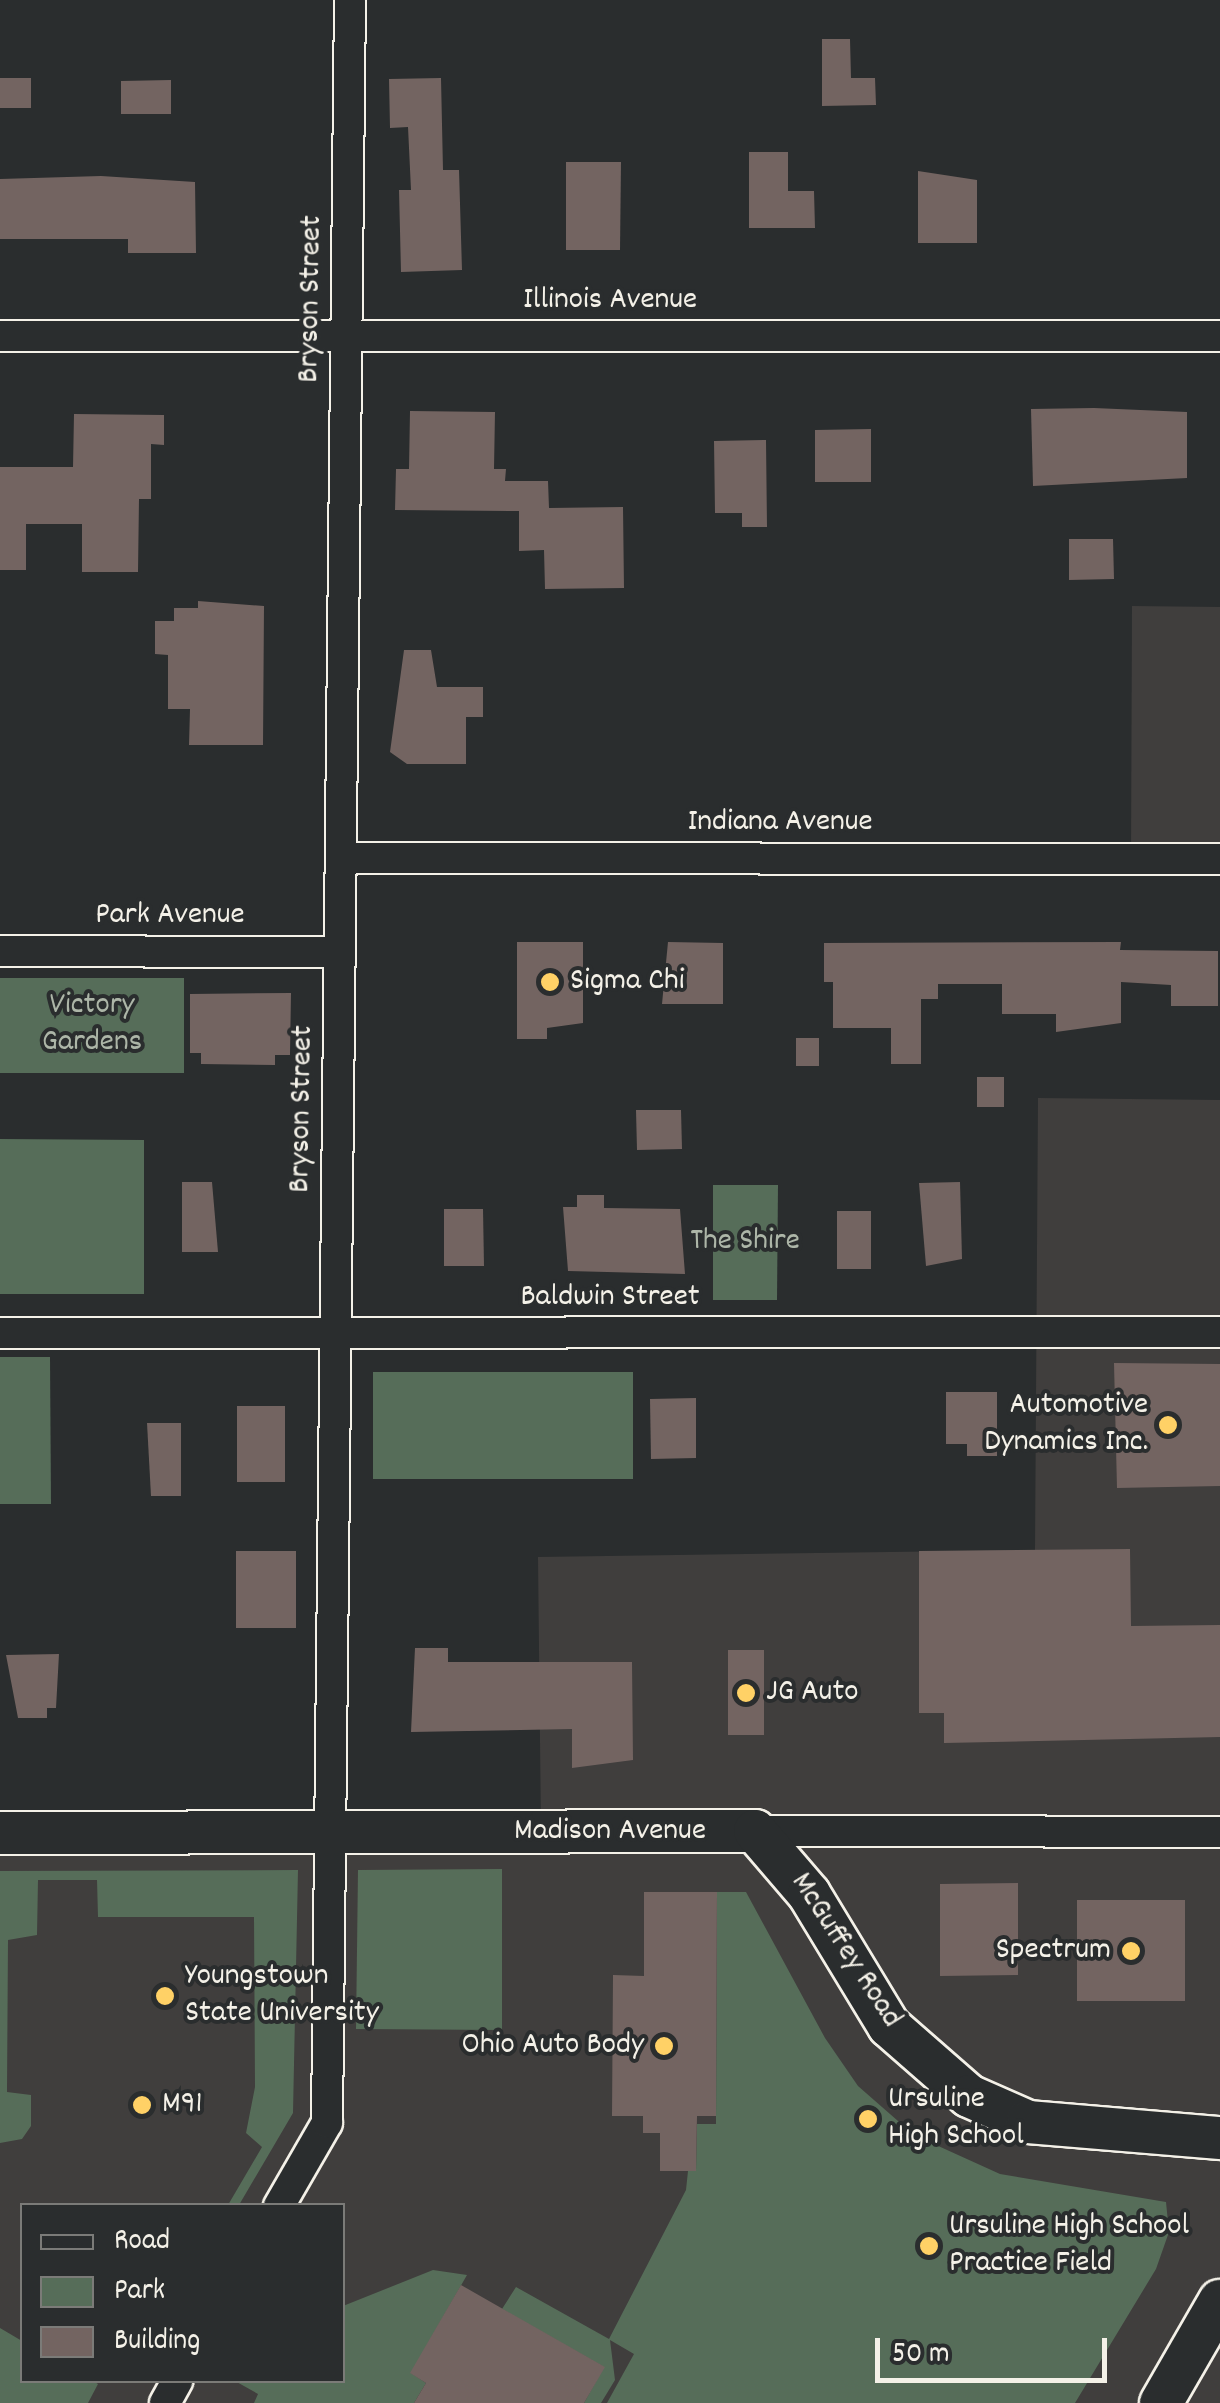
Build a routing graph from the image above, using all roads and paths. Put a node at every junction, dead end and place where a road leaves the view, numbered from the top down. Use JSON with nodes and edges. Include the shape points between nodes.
{"nodes":[{"id":1,"x":350,"y":0,"type":"edge"},
{"id":2,"x":0,"y":336,"type":"edge"},
{"id":3,"x":346,"y":336,"type":"junction"},
{"id":4,"x":1220,"y":336,"type":"edge"},
{"id":5,"x":341,"y":858,"type":"junction"},
{"id":6,"x":1220,"y":859,"type":"edge"},
{"id":7,"x":0,"y":950,"type":"edge"},
{"id":8,"x":340,"y":952,"type":"junction"},
{"id":9,"x":1220,"y":1332,"type":"edge"},
{"id":10,"x":0,"y":1333,"type":"edge"},
{"id":11,"x":335,"y":1333,"type":"junction"},
{"id":12,"x":0,"y":1832,"type":"edge"},
{"id":13,"x":331,"y":1832,"type":"junction"},
{"id":14,"x":755,"y":1832,"type":"junction"},
{"id":15,"x":1220,"y":1832,"type":"edge"},
{"id":16,"x":1220,"y":2138,"type":"edge"},
{"id":17,"x":282,"y":2203,"type":"edge"},
{"id":18,"x":1220,"y":2301,"type":"edge"},
{"id":19,"x":1161,"y":2403,"type":"edge"}],
"edges":[{"from":1,"to":3,"type":"street","name":"Bryson Street"},
{"from":2,"to":3,"type":"street","name":"Illinois Avenue"},
{"from":3,"to":4,"type":"street","name":"Illinois Avenue"},
{"from":3,"to":5,"type":"street","name":"Bryson Street"},
{"from":5,"to":6,"type":"street","name":"Indiana Avenue"},
{"from":5,"to":8,"type":"street","name":"Bryson Street"},
{"from":7,"to":8,"type":"street","name":"Park Avenue"},
{"from":8,"to":11,"type":"street","name":"Bryson Street"},
{"from":9,"to":11,"type":"street","name":"Baldwin Street"},
{"from":10,"to":11,"type":"street","name":"Baldwin Street"},
{"from":11,"to":13,"type":"street","name":"Bryson Street"},
{"from":12,"to":13,"type":"street","name":"Madison Avenue"},
{"from":13,"to":14,"type":"street","name":"Madison Avenue"},
{"from":13,"to":17,"type":"street","name":"Bryson Street","via":[[328,2123]]},
{"from":14,"to":15,"type":"street","name":"Madison Avenue"},
{"from":14,"to":16,"type":"street","name":"McGuffey Road","via":[[810,1894],[889,2026],[970,2096],[1028,2122]]},
{"from":18,"to":19,"type":"street"}]}
